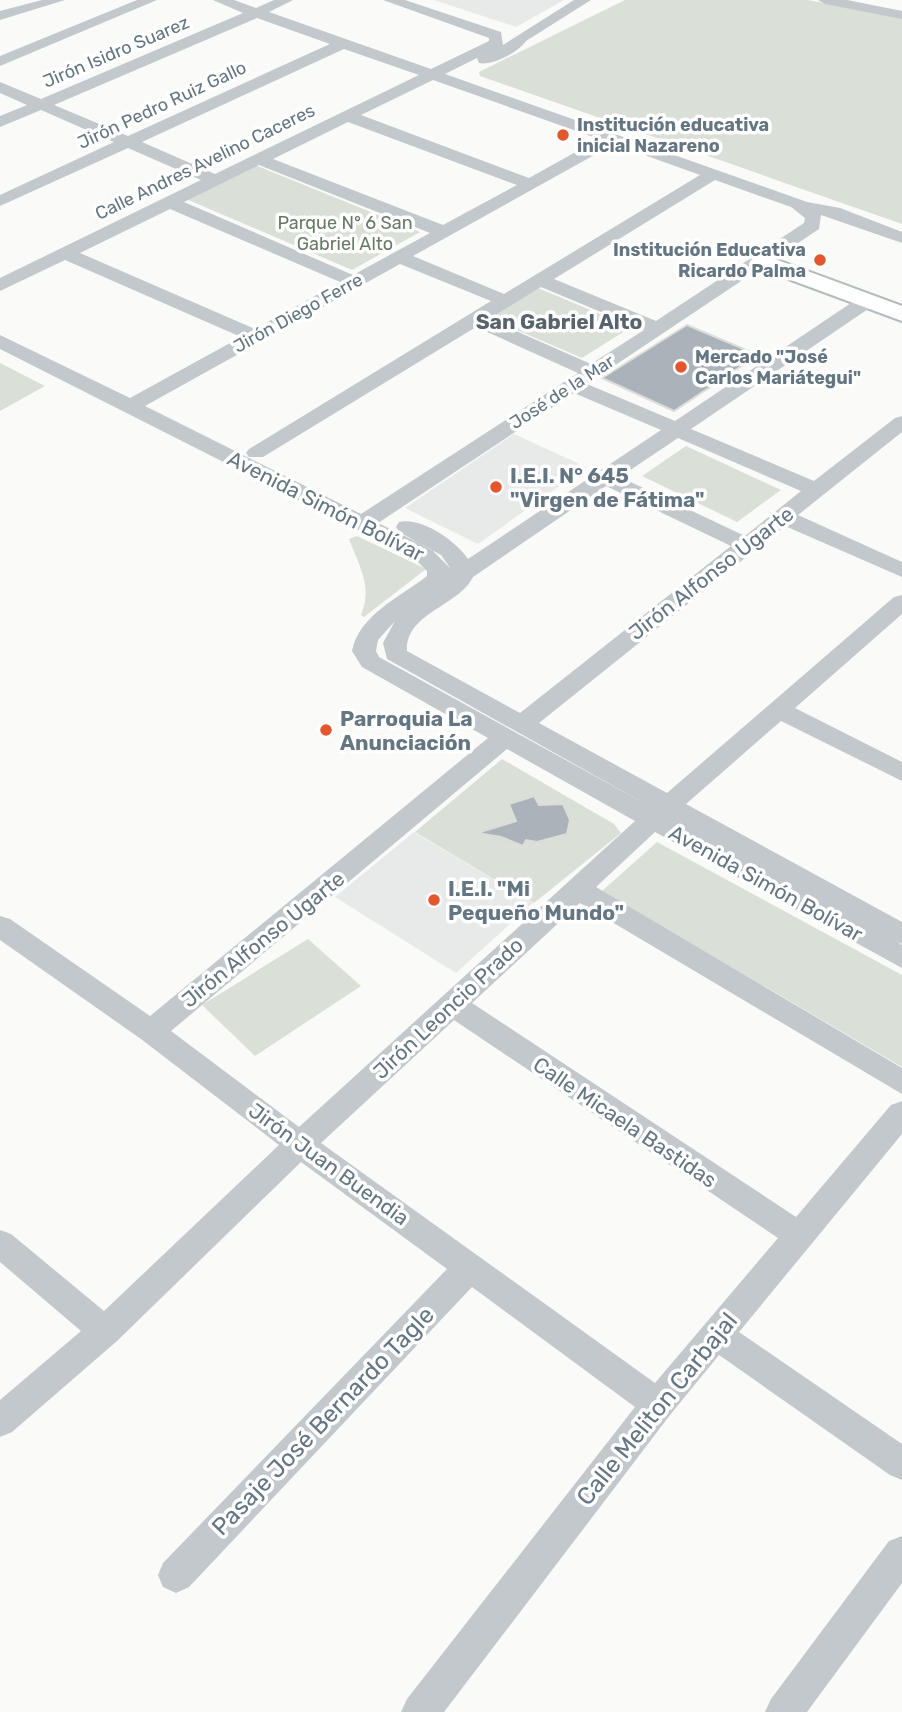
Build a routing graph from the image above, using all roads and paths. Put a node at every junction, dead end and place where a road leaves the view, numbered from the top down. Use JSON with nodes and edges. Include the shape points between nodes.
{"nodes":[{"id":1,"x":58,"y":0,"type":"edge"},
{"id":2,"x":150,"y":0,"type":"edge"},
{"id":3,"x":220,"y":0,"type":"edge"},
{"id":4,"x":286,"y":0,"type":"edge"},
{"id":5,"x":390,"y":0,"type":"edge"},
{"id":6,"x":417,"y":0,"type":"edge"},
{"id":7,"x":584,"y":0,"type":"edge"},
{"id":8,"x":825,"y":0,"type":"edge"},
{"id":9,"x":899,"y":11,"type":"edge"},
{"id":10,"x":254,"y":14,"type":"junction"},
{"id":11,"x":0,"y":16,"type":"edge"},
{"id":12,"x":522,"y":38,"type":"junction"},
{"id":13,"x":340,"y":44,"type":"junction"},
{"id":14,"x":0,"y":61,"type":"edge"},
{"id":15,"x":435,"y":78,"type":"junction"},
{"id":16,"x":0,"y":87,"type":"edge"},
{"id":17,"x":41,"y":105,"type":"junction"},
{"id":18,"x":348,"y":116,"type":"junction"},
{"id":19,"x":0,"y":122,"type":"edge"},
{"id":20,"x":613,"y":138,"type":"junction"},
{"id":21,"x":125,"y":142,"type":"junction"},
{"id":22,"x":259,"y":159,"type":"junction"},
{"id":23,"x":713,"y":174,"type":"junction"},
{"id":24,"x":215,"y":180,"type":"junction"},
{"id":25,"x":531,"y":184,"type":"junction"},
{"id":26,"x":0,"y":201,"type":"edge"},
{"id":27,"x":169,"y":202,"type":"junction"},
{"id":28,"x":804,"y":207,"type":"junction"},
{"id":29,"x":444,"y":232,"type":"junction"},
{"id":30,"x":902,"y":238,"type":"edge"},
{"id":31,"x":64,"y":253,"type":"junction"},
{"id":32,"x":399,"y":257,"type":"junction"},
{"id":33,"x":761,"y":261,"type":"junction"},
{"id":34,"x":540,"y":280,"type":"junction"},
{"id":35,"x":354,"y":282,"type":"junction"},
{"id":36,"x":0,"y":285,"type":"edge"},
{"id":37,"x":506,"y":301,"type":"junction"},
{"id":38,"x":867,"y":301,"type":"junction"},
{"id":39,"x":902,"y":314,"type":"edge"},
{"id":40,"x":476,"y":320,"type":"junction"},
{"id":41,"x":0,"y":327,"type":"edge"},
{"id":42,"x":658,"y":329,"type":"junction"},
{"id":43,"x":254,"y":337,"type":"junction"},
{"id":44,"x":0,"y":341,"type":"edge"},
{"id":45,"x":592,"y":372,"type":"junction"},
{"id":46,"x":573,"y":385,"type":"junction"},
{"id":47,"x":137,"y":402,"type":"junction"},
{"id":48,"x":902,"y":422,"type":"edge"},
{"id":49,"x":680,"y":429,"type":"junction"},
{"id":50,"x":256,"y":453,"type":"junction"},
{"id":51,"x":606,"y":478,"type":"junction"},
{"id":52,"x":816,"y":490,"type":"junction"},
{"id":53,"x":782,"y":516,"type":"junction"},
{"id":54,"x":370,"y":517,"type":"junction"},
{"id":55,"x":746,"y":545,"type":"junction"},
{"id":56,"x":902,"y":570,"type":"edge"},
{"id":57,"x":463,"y":573,"type":"junction"},
{"id":58,"x":438,"y":578,"type":"junction"},
{"id":59,"x":896,"y":617,"type":"edge"},
{"id":60,"x":779,"y":710,"type":"junction"},
{"id":61,"x":513,"y":731,"type":"junction"},
{"id":62,"x":902,"y":772,"type":"edge"},
{"id":63,"x":662,"y":812,"type":"junction"},
{"id":64,"x":578,"y":889,"type":"junction"},
{"id":65,"x":0,"y":926,"type":"edge"},
{"id":66,"x":902,"y":934,"type":"edge"},
{"id":67,"x":902,"y":958,"type":"edge"},
{"id":68,"x":453,"y":1005,"type":"junction"},
{"id":69,"x":151,"y":1031,"type":"junction"},
{"id":70,"x":902,"y":1082,"type":"edge"},
{"id":71,"x":902,"y":1113,"type":"edge"},
{"id":72,"x":300,"y":1144,"type":"junction"},
{"id":73,"x":799,"y":1236,"type":"junction"},
{"id":74,"x":0,"y":1244,"type":"edge"},
{"id":75,"x":470,"y":1267,"type":"junction"},
{"id":76,"x":106,"y":1331,"type":"junction"},
{"id":77,"x":716,"y":1334,"type":"junction"},
{"id":78,"x":658,"y":1404,"type":"junction"},
{"id":79,"x":0,"y":1421,"type":"edge"},
{"id":80,"x":902,"y":1464,"type":"edge"},
{"id":81,"x":902,"y":1553,"type":"edge"},
{"id":82,"x":176,"y":1575,"type":"dead end"},
{"id":83,"x":420,"y":1712,"type":"edge"},
{"id":84,"x":784,"y":1712,"type":"edge"}],
"edges":[{"from":1,"to":11,"type":"street"},
{"from":2,"to":14,"type":"street"},
{"from":3,"to":10,"type":"street"},
{"from":4,"to":10,"type":"street","name":"Jirón Isidro Suarez"},
{"from":5,"to":15,"type":"street","via":[[498,39]]},
{"from":6,"to":12,"type":"street","via":[[516,32]]},
{"from":7,"to":12,"type":"street"},
{"from":8,"to":9,"type":"street"},
{"from":10,"to":13,"type":"street"},
{"from":10,"to":17,"type":"street","name":"Jirón Isidro Suarez"},
{"from":12,"to":15,"type":"street"},
{"from":13,"to":15,"type":"street"},
{"from":13,"to":21,"type":"street","name":"Jirón Pedro Ruiz Gallo"},
{"from":15,"to":18,"type":"street","name":"Calle Andres Avelino Caceres"},
{"from":15,"to":20,"type":"street"},
{"from":16,"to":17,"type":"street"},
{"from":17,"to":19,"type":"street","name":"Jirón Isidro Suarez"},
{"from":17,"to":21,"type":"street"},
{"from":18,"to":22,"type":"street","name":"Calle Andres Avelino Caceres"},
{"from":18,"to":25,"type":"street"},
{"from":20,"to":23,"type":"street"},
{"from":20,"to":25,"type":"street","name":"Jirón Diego Ferre"},
{"from":21,"to":24,"type":"street"},
{"from":21,"to":26,"type":"street","name":"Jirón Pedro Ruiz Gallo"},
{"from":22,"to":24,"type":"street","name":"Calle Andres Avelino Caceres"},
{"from":22,"to":29,"type":"street"},
{"from":23,"to":28,"type":"street"},
{"from":23,"to":34,"type":"street"},
{"from":24,"to":27,"type":"street","name":"Calle Andres Avelino Caceres"},
{"from":25,"to":29,"type":"street","name":"Jirón Diego Ferre"},
{"from":27,"to":31,"type":"street","name":"Calle Andres Avelino Caceres"},
{"from":27,"to":35,"type":"street"},
{"from":28,"to":30,"type":"street","via":[[834,212]]},
{"from":28,"to":33,"type":"street","name":"José de la Mar","via":[[814,217],[813,225]]},
{"from":29,"to":32,"type":"street","name":"Jirón Diego Ferre"},
{"from":31,"to":36,"type":"street","name":"Calle Andres Avelino Caceres"},
{"from":31,"to":43,"type":"street"},
{"from":32,"to":35,"type":"street","name":"Jirón Diego Ferre"},
{"from":32,"to":37,"type":"street"},
{"from":33,"to":38,"type":"main road"},
{"from":33,"to":42,"type":"street","name":"José de la Mar"},
{"from":34,"to":37,"type":"street"},
{"from":34,"to":42,"type":"street"},
{"from":35,"to":43,"type":"street","name":"Jirón Diego Ferre"},
{"from":37,"to":40,"type":"street"},
{"from":38,"to":39,"type":"main road"},
{"from":38,"to":49,"type":"street"},
{"from":40,"to":45,"type":"street"},
{"from":40,"to":50,"type":"street"},
{"from":41,"to":47,"type":"street","name":"Avenida Simón Bolívar"},
{"from":42,"to":45,"type":"street","name":"José de la Mar"},
{"from":43,"to":47,"type":"street","name":"Jirón Diego Ferre"},
{"from":44,"to":47,"type":"street","name":"Avenida Simón Bolívar"},
{"from":45,"to":46,"type":"street","name":"José de la Mar"},
{"from":46,"to":49,"type":"street"},
{"from":46,"to":54,"type":"street","name":"José de la Mar"},
{"from":47,"to":50,"type":"street","name":"Avenida Simón Bolívar"},
{"from":47,"to":54,"type":"street","name":"Avenida Simón Bolívar"},
{"from":48,"to":52,"type":"street","name":"Jirón Alfonso Ugarte"},
{"from":49,"to":51,"type":"street"},
{"from":49,"to":52,"type":"street"},
{"from":50,"to":54,"type":"street","name":"Avenida Simón Bolívar"},
{"from":51,"to":55,"type":"street"},
{"from":51,"to":57,"type":"street"},
{"from":52,"to":53,"type":"street","name":"Jirón Alfonso Ugarte"},
{"from":53,"to":55,"type":"street","name":"Jirón Alfonso Ugarte"},
{"from":53,"to":56,"type":"street"},
{"from":54,"to":57,"type":"street","name":"Avenida Simón Bolívar","via":[[447,548]]},
{"from":54,"to":58,"type":"street","name":"Avenida Simón Bolívar","via":[[423,555],[438,570]]},
{"from":55,"to":61,"type":"street","name":"Jirón Alfonso Ugarte"},
{"from":57,"to":58,"type":"street"},
{"from":57,"to":61,"type":"street","name":"Avenida Simón Bolívar","via":[[458,584],[397,632],[395,654]]},
{"from":58,"to":61,"type":"street","name":"Avenida Simón Bolívar","via":[[370,630],[364,640],[365,657]]},
{"from":59,"to":60,"type":"street","name":"Jirón Leoncio Prado"},
{"from":60,"to":62,"type":"street"},
{"from":60,"to":63,"type":"street","name":"Jirón Leoncio Prado"},
{"from":61,"to":63,"type":"street","name":"Avenida Simón Bolívar"},
{"from":61,"to":69,"type":"street","name":"Jirón Alfonso Ugarte"},
{"from":63,"to":64,"type":"street","name":"Jirón Leoncio Prado"},
{"from":63,"to":66,"type":"street","name":"Avenida Simón Bolívar"},
{"from":63,"to":67,"type":"street","name":"Avenida Simón Bolívar"},
{"from":64,"to":68,"type":"street","name":"Jirón Leoncio Prado"},
{"from":64,"to":70,"type":"street"},
{"from":65,"to":69,"type":"street","name":"Jirón Juan Buendia"},
{"from":68,"to":72,"type":"street","name":"Jirón Leoncio Prado"},
{"from":68,"to":73,"type":"street","name":"Calle Micaela Bastidas"},
{"from":69,"to":72,"type":"street","name":"Jirón Juan Buendia"},
{"from":71,"to":73,"type":"street","name":"Calle Meliton Carbajal"},
{"from":72,"to":75,"type":"street","name":"Jirón Juan Buendia"},
{"from":72,"to":76,"type":"street","name":"Jirón Leoncio Prado"},
{"from":73,"to":77,"type":"street","name":"Calle Meliton Carbajal"},
{"from":74,"to":76,"type":"street"},
{"from":75,"to":78,"type":"street","name":"Jirón Juan Buendia"},
{"from":75,"to":82,"type":"street","name":"Pasaje José Bernardo Tagle"},
{"from":76,"to":79,"type":"street","name":"Jirón Leoncio Prado"},
{"from":77,"to":78,"type":"street","name":"Calle Meliton Carbajal"},
{"from":77,"to":80,"type":"street"},
{"from":78,"to":83,"type":"street","name":"Calle Meliton Carbajal"},
{"from":81,"to":84,"type":"street"}]}
